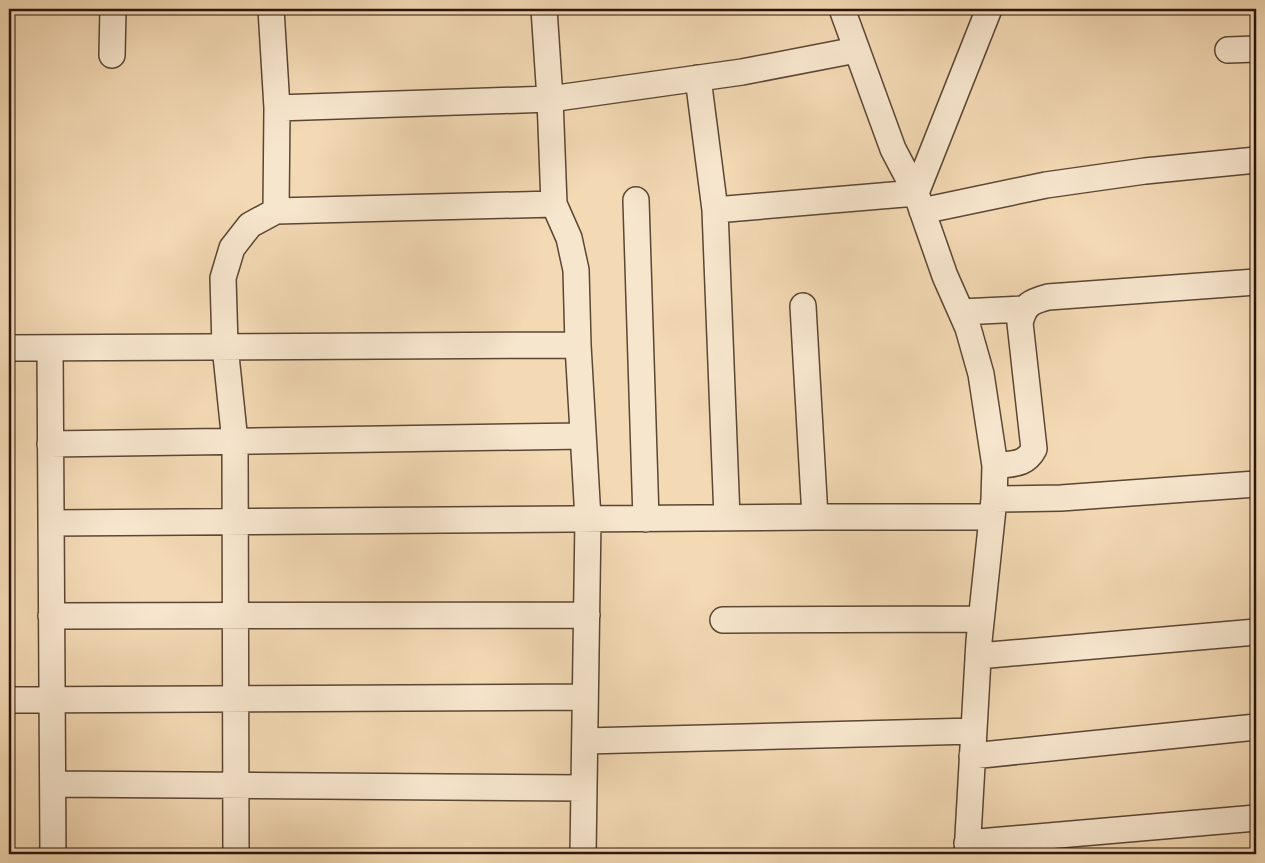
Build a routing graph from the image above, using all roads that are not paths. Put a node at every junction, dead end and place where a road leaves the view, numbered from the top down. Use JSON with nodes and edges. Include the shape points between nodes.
{"nodes":[{"id":1,"x":113,"y":9,"type":"edge"},
{"id":2,"x":271,"y":9,"type":"edge"},
{"id":3,"x":544,"y":9,"type":"edge"},
{"id":4,"x":842,"y":9,"type":"edge"},
{"id":5,"x":989,"y":9,"type":"edge"},
{"id":6,"x":1256,"y":49,"type":"edge"},
{"id":7,"x":856,"y":50,"type":"junction"},
{"id":8,"x":1228,"y":50,"type":"dead end"},
{"id":9,"x":112,"y":55,"type":"dead end"},
{"id":10,"x":698,"y":78,"type":"junction"},
{"id":11,"x":550,"y":99,"type":"junction"},
{"id":12,"x":277,"y":108,"type":"junction"},
{"id":13,"x":1256,"y":160,"type":"edge"},
{"id":14,"x":636,"y":200,"type":"dead end"},
{"id":15,"x":919,"y":202,"type":"junction"},
{"id":16,"x":554,"y":204,"type":"junction"},
{"id":17,"x":716,"y":210,"type":"junction"},
{"id":18,"x":276,"y":211,"type":"junction"},
{"id":19,"x":1256,"y":282,"type":"edge"},
{"id":20,"x":803,"y":306,"type":"dead end"},
{"id":21,"x":1023,"y":309,"type":"junction"},
{"id":22,"x":961,"y":312,"type":"junction"},
{"id":23,"x":578,"y":345,"type":"junction"},
{"id":24,"x":225,"y":346,"type":"junction"},
{"id":25,"x":9,"y":348,"type":"edge"},
{"id":26,"x":50,"y":348,"type":"junction"},
{"id":27,"x":583,"y":436,"type":"junction"},
{"id":28,"x":235,"y":442,"type":"junction"},
{"id":29,"x":50,"y":444,"type":"junction"},
{"id":30,"x":995,"y":466,"type":"junction"},
{"id":31,"x":1256,"y":484,"type":"edge"},
{"id":32,"x":993,"y":508,"type":"junction"},
{"id":33,"x":815,"y":517,"type":"junction"},
{"id":34,"x":727,"y":518,"type":"junction"},
{"id":35,"x":588,"y":519,"type":"junction"},
{"id":36,"x":646,"y":519,"type":"junction"},
{"id":37,"x":235,"y":522,"type":"junction"},
{"id":38,"x":51,"y":523,"type":"junction"},
{"id":39,"x":587,"y":615,"type":"junction"},
{"id":40,"x":52,"y":616,"type":"junction"},
{"id":41,"x":236,"y":616,"type":"junction"},
{"id":42,"x":981,"y":619,"type":"junction"},
{"id":43,"x":723,"y":620,"type":"dead end"},
{"id":44,"x":1256,"y":632,"type":"edge"},
{"id":45,"x":978,"y":656,"type":"junction"},
{"id":46,"x":585,"y":697,"type":"junction"},
{"id":47,"x":9,"y":700,"type":"edge"},
{"id":48,"x":52,"y":700,"type":"junction"},
{"id":49,"x":236,"y":700,"type":"junction"},
{"id":50,"x":1256,"y":727,"type":"edge"},
{"id":51,"x":974,"y":731,"type":"junction"},
{"id":52,"x":585,"y":741,"type":"junction"},
{"id":53,"x":972,"y":756,"type":"junction"},
{"id":54,"x":53,"y":784,"type":"junction"},
{"id":55,"x":236,"y":786,"type":"junction"},
{"id":56,"x":584,"y":788,"type":"junction"},
{"id":57,"x":1256,"y":818,"type":"edge"},
{"id":58,"x":967,"y":849,"type":"edge"},
{"id":59,"x":53,"y":854,"type":"edge"},
{"id":60,"x":236,"y":854,"type":"edge"},
{"id":61,"x":583,"y":854,"type":"edge"}],
"edges":[{"from":1,"to":9,"type":"street"},
{"from":2,"to":12,"type":"street"},
{"from":3,"to":11,"type":"street"},
{"from":4,"to":7,"type":"street"},
{"from":5,"to":15,"type":"street"},
{"from":6,"to":8,"type":"street"},
{"from":7,"to":10,"type":"street"},
{"from":7,"to":15,"type":"street","via":[[893,149]]},
{"from":10,"to":11,"type":"street"},
{"from":10,"to":17,"type":"street"},
{"from":11,"to":12,"type":"street"},
{"from":11,"to":16,"type":"street"},
{"from":12,"to":18,"type":"street"},
{"from":13,"to":15,"type":"street","via":[[1144,171]]},
{"from":14,"to":36,"type":"street"},
{"from":15,"to":17,"type":"street"},
{"from":15,"to":22,"type":"street"},
{"from":16,"to":18,"type":"street"},
{"from":16,"to":23,"type":"street","via":[[569,238],[576,270]]},
{"from":17,"to":34,"type":"street"},
{"from":18,"to":24,"type":"street","via":[[250,225],[232,248],[223,278]]},
{"from":19,"to":21,"type":"street","via":[[1048,297]]},
{"from":20,"to":33,"type":"street"},
{"from":21,"to":22,"type":"street"},
{"from":21,"to":30,"type":"street","via":[[1020,322],[1034,449],[1022,462]]},
{"from":22,"to":30,"type":"street","via":[[981,374]]},
{"from":23,"to":24,"type":"street"},
{"from":23,"to":27,"type":"street"},
{"from":24,"to":26,"type":"street"},
{"from":24,"to":28,"type":"street"},
{"from":25,"to":26,"type":"street"},
{"from":26,"to":29,"type":"street"},
{"from":27,"to":28,"type":"street"},
{"from":27,"to":35,"type":"street"},
{"from":28,"to":29,"type":"street"},
{"from":28,"to":37,"type":"street"},
{"from":29,"to":38,"type":"street"},
{"from":30,"to":32,"type":"street"},
{"from":31,"to":32,"type":"street","via":[[1061,498]]},
{"from":32,"to":33,"type":"street"},
{"from":32,"to":42,"type":"street"},
{"from":33,"to":34,"type":"street"},
{"from":34,"to":36,"type":"street"},
{"from":35,"to":36,"type":"street"},
{"from":35,"to":37,"type":"street"},
{"from":35,"to":39,"type":"street"},
{"from":37,"to":38,"type":"street"},
{"from":37,"to":41,"type":"street"},
{"from":38,"to":40,"type":"street"},
{"from":39,"to":41,"type":"street"},
{"from":39,"to":46,"type":"street"},
{"from":40,"to":41,"type":"street"},
{"from":40,"to":48,"type":"street"},
{"from":41,"to":49,"type":"street"},
{"from":42,"to":43,"type":"street"},
{"from":42,"to":45,"type":"street"},
{"from":44,"to":45,"type":"street"},
{"from":45,"to":51,"type":"street"},
{"from":46,"to":49,"type":"street"},
{"from":46,"to":52,"type":"street"},
{"from":47,"to":48,"type":"street"},
{"from":48,"to":49,"type":"street"},
{"from":48,"to":54,"type":"street"},
{"from":49,"to":55,"type":"street"},
{"from":50,"to":53,"type":"street"},
{"from":51,"to":52,"type":"street"},
{"from":51,"to":53,"type":"street"},
{"from":52,"to":56,"type":"street"},
{"from":53,"to":58,"type":"street"},
{"from":54,"to":55,"type":"street"},
{"from":54,"to":59,"type":"street"},
{"from":55,"to":56,"type":"street"},
{"from":55,"to":60,"type":"street"},
{"from":56,"to":61,"type":"street"},
{"from":57,"to":58,"type":"street"}]}
